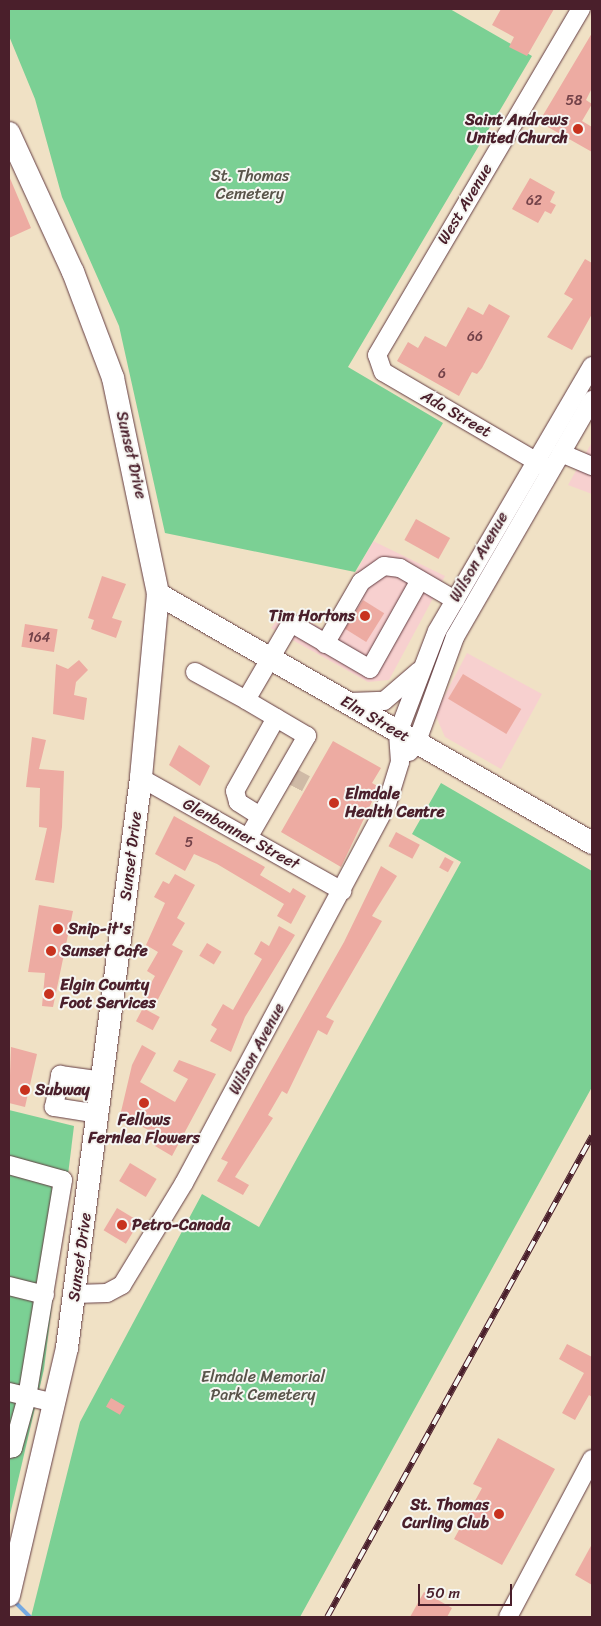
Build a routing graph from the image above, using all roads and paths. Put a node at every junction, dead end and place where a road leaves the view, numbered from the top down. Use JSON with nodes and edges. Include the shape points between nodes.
{"nodes":[{"id":1,"x":581,"y":9,"type":"edge"},
{"id":2,"x":9,"y":134,"type":"edge"},
{"id":3,"x":379,"y":348,"type":"joint"},
{"id":4,"x":592,"y":366,"type":"edge"},
{"id":5,"x":592,"y":400,"type":"edge"},
{"id":6,"x":561,"y":454,"type":"junction"},
{"id":7,"x":536,"y":461,"type":"junction"},
{"id":8,"x":592,"y":466,"type":"edge"},
{"id":9,"x":551,"y":470,"type":"junction"},
{"id":10,"x":500,"y":539,"type":"junction"},
{"id":11,"x":420,"y":580,"type":"junction"},
{"id":12,"x":158,"y":594,"type":"junction"},
{"id":13,"x":455,"y":600,"type":"junction"},
{"id":14,"x":325,"y":644,"type":"junction"},
{"id":15,"x":270,"y":658,"type":"junction"},
{"id":16,"x":421,"y":669,"type":"junction"},
{"id":17,"x":195,"y":672,"type":"dead end"},
{"id":18,"x":246,"y":700,"type":"junction"},
{"id":19,"x":344,"y":701,"type":"junction"},
{"id":20,"x":276,"y":718,"type":"junction"},
{"id":21,"x":407,"y":739,"type":"junction"},
{"id":22,"x":297,"y":772,"type":"junction"},
{"id":23,"x":141,"y":778,"type":"junction"},
{"id":24,"x":276,"y":789,"type":"junction"},
{"id":25,"x":260,"y":816,"type":"junction"},
{"id":26,"x":248,"y":838,"type":"junction"},
{"id":27,"x":592,"y":843,"type":"edge"},
{"id":28,"x":342,"y":891,"type":"junction"},
{"id":29,"x":104,"y":1081,"type":"junction"},
{"id":30,"x":99,"y":1114,"type":"junction"},
{"id":31,"x":9,"y":1165,"type":"edge"},
{"id":32,"x":9,"y":1286,"type":"edge"},
{"id":33,"x":75,"y":1294,"type":"junction"},
{"id":34,"x":45,"y":1295,"type":"junction"},
{"id":35,"x":9,"y":1392,"type":"edge"},
{"id":36,"x":27,"y":1397,"type":"junction"},
{"id":37,"x":55,"y":1404,"type":"junction"},
{"id":38,"x":9,"y":1449,"type":"edge"},
{"id":39,"x":592,"y":1460,"type":"edge"},
{"id":40,"x":9,"y":1595,"type":"edge"},
{"id":41,"x":508,"y":1617,"type":"edge"}],
"edges":[{"from":1,"to":3,"type":"street","name":"West Avenue"},
{"from":2,"to":12,"type":"main road","name":"Sunset Drive","via":[[73,272],[113,378]]},
{"from":3,"to":7,"type":"street","name":"Ada Street","via":[[384,372]]},
{"from":4,"to":7,"type":"street","name":"Wilson Avenue"},
{"from":5,"to":6,"type":"street","name":"Wilson Avenue"},
{"from":6,"to":8,"type":"street"},
{"from":6,"to":9,"type":"street","name":"Wilson Avenue"},
{"from":7,"to":9,"type":"street","name":"Ada Street"},
{"from":7,"to":10,"type":"street","name":"Wilson Avenue"},
{"from":9,"to":10,"type":"street","name":"Wilson Avenue"},
{"from":10,"to":13,"type":"street","name":"Wilson Avenue"},
{"from":10,"to":21,"type":"street","name":"Wilson Avenue"},
{"from":11,"to":13,"type":"street"},
{"from":11,"to":14,"type":"street","via":[[390,565],[372,573],[361,582]]},
{"from":11,"to":14,"type":"street","via":[[370,669]]},
{"from":12,"to":15,"type":"main road","name":"Elm Street"},
{"from":12,"to":23,"type":"main road","name":"Sunset Drive"},
{"from":13,"to":16,"type":"street","name":"Wilson Avenue"},
{"from":14,"to":15,"type":"street","via":[[291,623]]},
{"from":15,"to":18,"type":"street"},
{"from":15,"to":19,"type":"main road","name":"Elm Street"},
{"from":16,"to":19,"type":"street","via":[[384,701]]},
{"from":16,"to":21,"type":"street","name":"Wilson Avenue"},
{"from":17,"to":18,"type":"street"},
{"from":18,"to":20,"type":"street"},
{"from":19,"to":21,"type":"main road","name":"Elm Street"},
{"from":20,"to":22,"type":"street","via":[[307,736]]},
{"from":20,"to":25,"type":"street","via":[[235,791],[238,802]]},
{"from":21,"to":27,"type":"main road","name":"Elm Street"},
{"from":21,"to":28,"type":"street","name":"Wilson Avenue","via":[[387,804]]},
{"from":22,"to":24,"type":"street"},
{"from":22,"to":24,"type":"street"},
{"from":23,"to":26,"type":"street","name":"Glenbanner Street"},
{"from":23,"to":29,"type":"main road","name":"Sunset Drive"},
{"from":24,"to":25,"type":"street"},
{"from":25,"to":26,"type":"street"},
{"from":26,"to":28,"type":"street","name":"Glenbanner Street"},
{"from":28,"to":33,"type":"street","name":"Wilson Avenue","via":[[128,1277],[107,1293]]},
{"from":29,"to":30,"type":"main road","name":"Sunset Drive"},
{"from":29,"to":30,"type":"street","via":[[60,1075],[54,1107]]},
{"from":30,"to":33,"type":"main road","name":"Sunset Drive"},
{"from":31,"to":34,"type":"street","via":[[63,1180]]},
{"from":32,"to":34,"type":"street"},
{"from":33,"to":37,"type":"main road","name":"Sunset Drive"},
{"from":34,"to":36,"type":"street"},
{"from":35,"to":36,"type":"street"},
{"from":36,"to":37,"type":"street"},
{"from":36,"to":38,"type":"street","via":[[14,1448]]},
{"from":37,"to":40,"type":"main road","name":"Sunset Drive"},
{"from":39,"to":41,"type":"street"}]}
